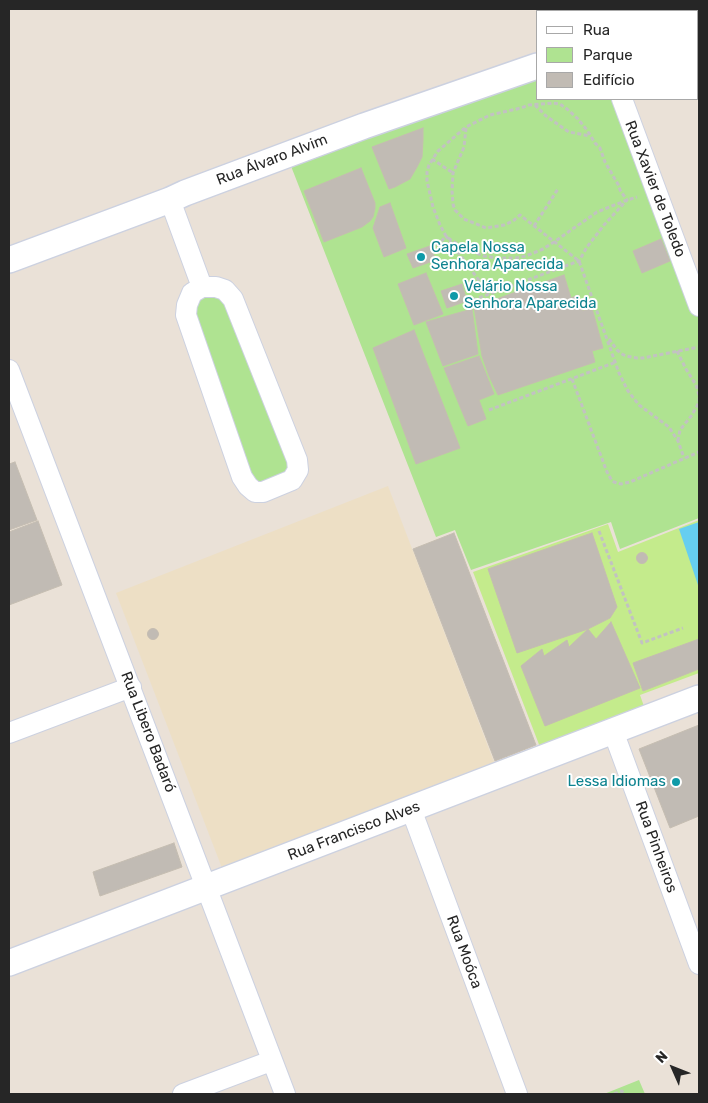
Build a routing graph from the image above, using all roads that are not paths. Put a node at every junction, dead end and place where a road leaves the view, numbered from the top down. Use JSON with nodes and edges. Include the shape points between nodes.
{"nodes":[{"id":1,"x":536,"y":66,"type":"edge"},
{"id":2,"x":622,"y":100,"type":"edge"},
{"id":3,"x":170,"y":200,"type":"junction"},
{"id":4,"x":9,"y":260,"type":"edge"},
{"id":5,"x":202,"y":287,"type":"junction"},
{"id":6,"x":699,"y":306,"type":"edge"},
{"id":7,"x":9,"y":370,"type":"edge"},
{"id":8,"x":131,"y":687,"type":"junction"},
{"id":9,"x":699,"y":698,"type":"edge"},
{"id":10,"x":613,"y":730,"type":"junction"},
{"id":11,"x":9,"y":734,"type":"edge"},
{"id":12,"x":410,"y":809,"type":"junction"},
{"id":13,"x":207,"y":888,"type":"junction"},
{"id":14,"x":9,"y":963,"type":"edge"},
{"id":15,"x":699,"y":964,"type":"edge"},
{"id":16,"x":271,"y":1061,"type":"junction"},
{"id":17,"x":183,"y":1094,"type":"edge"},
{"id":18,"x":285,"y":1094,"type":"edge"},
{"id":19,"x":516,"y":1094,"type":"edge"}],
"edges":[{"from":1,"to":3,"type":"street","name":"Rua Álvaro Alvim","via":[[364,126]]},
{"from":2,"to":6,"type":"street","name":"Rua Xavier de Toledo"},
{"from":3,"to":4,"type":"street","name":"Rua Álvaro Alvim"},
{"from":3,"to":5,"type":"street"},
{"from":5,"to":5,"type":"street","via":[[192,294],[186,315],[242,477],[255,492],[264,492],[292,480],[298,470],[297,460],[233,299],[216,286]]},
{"from":7,"to":8,"type":"street","name":"Rua Libero Badaró"},
{"from":8,"to":11,"type":"street"},
{"from":8,"to":13,"type":"street","name":"Rua Libero Badaró"},
{"from":9,"to":10,"type":"street","name":"Rua Francisco Alves"},
{"from":10,"to":12,"type":"street","name":"Rua Francisco Alves"},
{"from":10,"to":15,"type":"street","name":"Rua Pinheiros"},
{"from":12,"to":13,"type":"street","name":"Rua Francisco Alves"},
{"from":12,"to":19,"type":"street","name":"Rua Moóca"},
{"from":13,"to":14,"type":"street","name":"Rua Francisco Alves"},
{"from":13,"to":16,"type":"street","name":"Rua Libero Badaró"},
{"from":16,"to":17,"type":"street"},
{"from":16,"to":18,"type":"street","name":"Rua Libero Badaró"}]}
